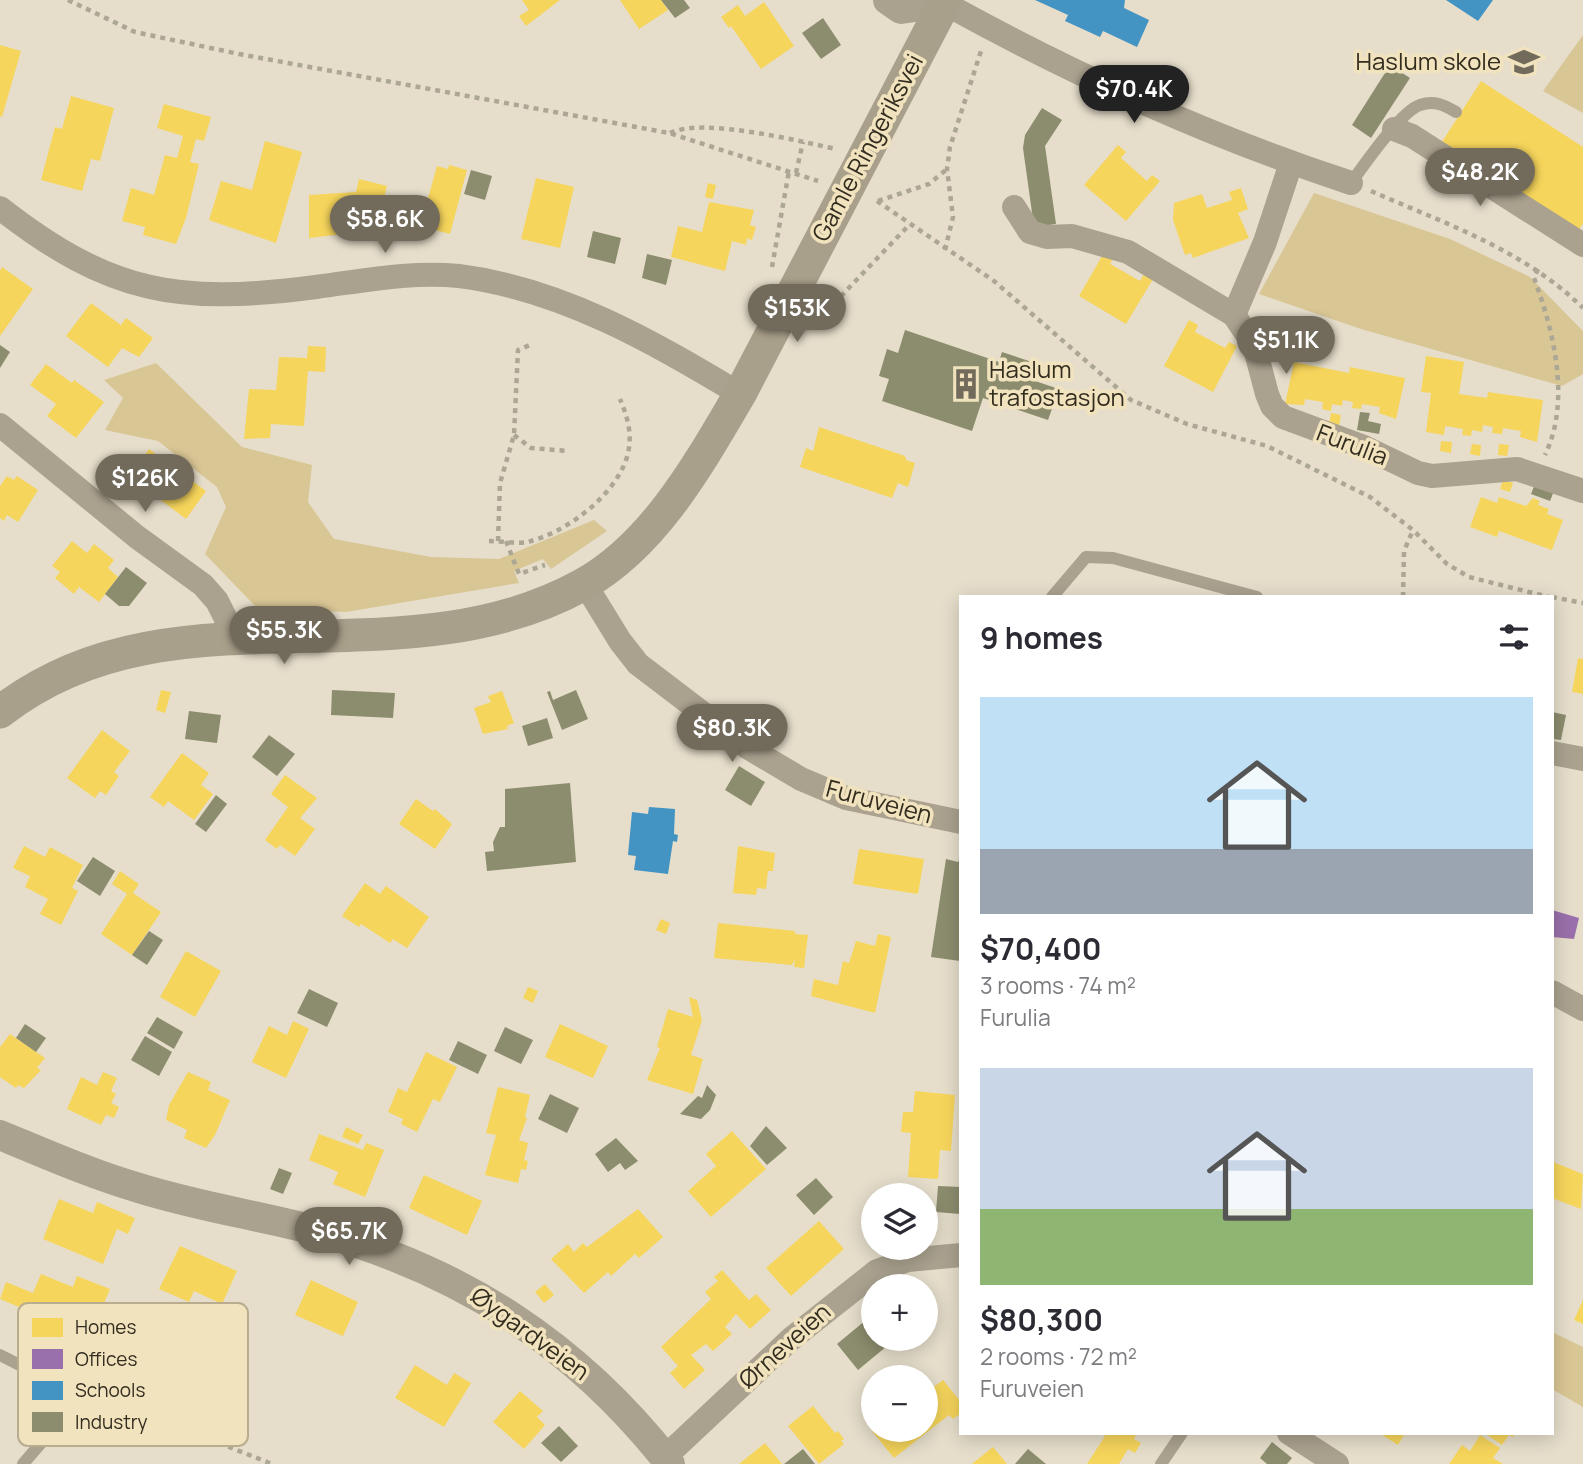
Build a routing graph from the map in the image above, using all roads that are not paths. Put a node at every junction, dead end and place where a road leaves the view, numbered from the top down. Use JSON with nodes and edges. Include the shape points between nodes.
{"nodes":[{"id":1,"x":888,"y":0,"type":"edge"},
{"id":2,"x":943,"y":1,"type":"edge"},
{"id":3,"x":1456,"y":112,"type":"dead end"},
{"id":4,"x":1394,"y":129,"type":"junction"},
{"id":5,"x":1291,"y":163,"type":"junction"},
{"id":6,"x":1352,"y":183,"type":"joint"},
{"id":7,"x":1014,"y":207,"type":"dead end"},
{"id":8,"x":0,"y":208,"type":"edge"},
{"id":9,"x":1583,"y":245,"type":"edge"},
{"id":10,"x":1234,"y":315,"type":"junction"},
{"id":11,"x":740,"y":394,"type":"junction"},
{"id":12,"x":0,"y":425,"type":"edge"},
{"id":13,"x":1583,"y":491,"type":"edge"},
{"id":14,"x":585,"y":584,"type":"junction"},
{"id":15,"x":1054,"y":595,"type":"edge"},
{"id":16,"x":1250,"y":595,"type":"edge"},
{"id":17,"x":229,"y":639,"type":"junction"},
{"id":18,"x":0,"y":712,"type":"edge"},
{"id":19,"x":1554,"y":753,"type":"edge"},
{"id":20,"x":1583,"y":759,"type":"edge"},
{"id":21,"x":959,"y":821,"type":"edge"},
{"id":22,"x":1554,"y":993,"type":"edge"},
{"id":23,"x":1583,"y":1009,"type":"edge"},
{"id":24,"x":0,"y":1135,"type":"edge"},
{"id":25,"x":959,"y":1255,"type":"edge"},
{"id":26,"x":0,"y":1355,"type":"edge"},
{"id":27,"x":18,"y":1364,"type":"edge"},
{"id":28,"x":1181,"y":1435,"type":"edge"},
{"id":29,"x":1292,"y":1435,"type":"edge"},
{"id":30,"x":38,"y":1446,"type":"edge"},
{"id":31,"x":667,"y":1461,"type":"edge"},
{"id":32,"x":23,"y":1464,"type":"edge"},
{"id":33,"x":1161,"y":1464,"type":"edge"},
{"id":34,"x":1337,"y":1464,"type":"edge"}],
"edges":[{"from":1,"to":2,"type":"street","via":[[901,9]]},
{"from":2,"to":5,"type":"street","via":[[1169,117]]},
{"from":2,"to":11,"type":"main road","name":"Gamle Ringeriksvei"},
{"from":3,"to":4,"type":"lane","via":[[1441,103],[1420,104]]},
{"from":4,"to":6,"type":"lane"},
{"from":4,"to":9,"type":"street"},
{"from":5,"to":6,"type":"street"},
{"from":5,"to":10,"type":"street"},
{"from":7,"to":10,"type":"street","name":"Furulia","via":[[1030,232],[1082,238],[1128,252]]},
{"from":8,"to":11,"type":"street","via":[[53,247],[146,289],[193,295],[242,294],[422,274],[460,276],[536,293],[633,333]]},
{"from":10,"to":13,"type":"street","name":"Furulia","via":[[1254,345],[1272,406],[1283,417],[1432,476],[1517,469]]},
{"from":11,"to":14,"type":"main road","name":"Gamle Ringeriksvei","via":[[662,516]]},
{"from":12,"to":17,"type":"street","via":[[203,585],[217,601]]},
{"from":14,"to":17,"type":"main road","name":"Gamle Ringeriksvei","via":[[513,614],[456,629],[343,638]]},
{"from":14,"to":21,"type":"street","name":"Furuveien","via":[[638,664],[747,747],[801,779],[846,798]]},
{"from":15,"to":16,"type":"lane","via":[[1086,557],[1114,558]]},
{"from":17,"to":18,"type":"main road","name":"Gamle Ringeriksvei","via":[[176,642],[98,660],[41,684]]},
{"from":19,"to":20,"type":"street"},
{"from":22,"to":23,"type":"street"},
{"from":24,"to":31,"type":"street","name":"Øygardveien","via":[[90,1173],[142,1189],[367,1245],[466,1287],[503,1308],[579,1365]]},
{"from":25,"to":31,"type":"street","name":"Ørneveien","via":[[908,1260],[877,1271],[791,1339]]},
{"from":26,"to":27,"type":"lane"},
{"from":28,"to":33,"type":"lane"},
{"from":29,"to":34,"type":"street"},
{"from":30,"to":32,"type":"lane"}]}
